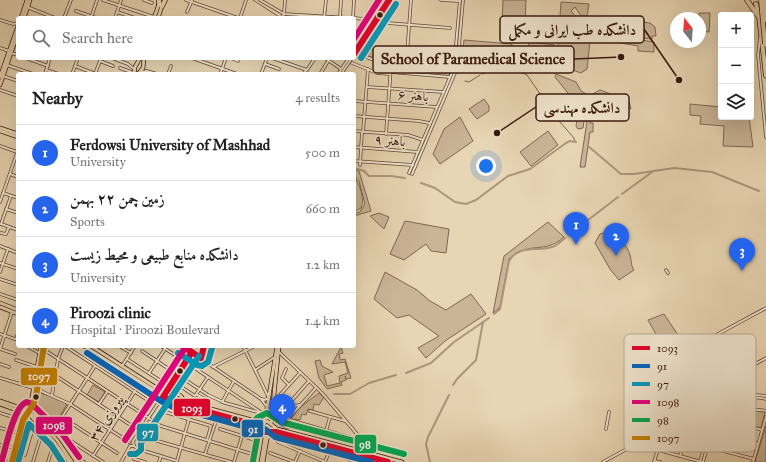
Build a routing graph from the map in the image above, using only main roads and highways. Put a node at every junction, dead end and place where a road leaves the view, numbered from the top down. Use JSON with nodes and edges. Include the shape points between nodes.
{"nodes":[{"id":1,"x":28,"y":0,"type":"edge"},
{"id":2,"x":160,"y":0,"type":"edge"},
{"id":3,"x":165,"y":0,"type":"edge"},
{"id":4,"x":747,"y":0,"type":"edge"},
{"id":5,"x":752,"y":0,"type":"edge"},
{"id":6,"x":761,"y":0,"type":"edge"},
{"id":7,"x":764,"y":0,"type":"edge"},
{"id":8,"x":756,"y":4,"type":"junction"},
{"id":9,"x":766,"y":4,"type":"edge"},
{"id":10,"x":160,"y":6,"type":"junction"},
{"id":11,"x":25,"y":11,"type":"junction"},
{"id":12,"x":766,"y":13,"type":"edge"},
{"id":13,"x":23,"y":16,"type":"edge"},
{"id":14,"x":156,"y":16,"type":"edge"},
{"id":15,"x":760,"y":18,"type":"junction"},
{"id":16,"x":766,"y":20,"type":"edge"},
{"id":17,"x":16,"y":34,"type":"edge"},
{"id":18,"x":16,"y":36,"type":"edge"},
{"id":19,"x":10,"y":52,"type":"junction"},
{"id":20,"x":8,"y":57,"type":"junction"},
{"id":21,"x":139,"y":60,"type":"edge"},
{"id":22,"x":144,"y":60,"type":"edge"},
{"id":23,"x":137,"y":63,"type":"junction"},
{"id":24,"x":143,"y":65,"type":"junction"},
{"id":25,"x":766,"y":66,"type":"edge"},
{"id":26,"x":136,"y":72,"type":"edge"},
{"id":27,"x":137,"y":72,"type":"edge"},
{"id":28,"x":1,"y":75,"type":"edge"},
{"id":29,"x":766,"y":76,"type":"edge"},
{"id":30,"x":0,"y":85,"type":"edge"},
{"id":31,"x":0,"y":129,"type":"edge"},
{"id":32,"x":16,"y":133,"type":"edge"},
{"id":33,"x":16,"y":136,"type":"edge"},
{"id":34,"x":0,"y":303,"type":"edge"},
{"id":35,"x":0,"y":307,"type":"edge"},
{"id":36,"x":16,"y":309,"type":"edge"},
{"id":37,"x":16,"y":313,"type":"edge"},
{"id":38,"x":42,"y":348,"type":"edge"},
{"id":39,"x":42,"y":348,"type":"edge"},
{"id":40,"x":87,"y":348,"type":"edge"},
{"id":41,"x":94,"y":348,"type":"edge"},
{"id":42,"x":277,"y":348,"type":"edge"},
{"id":43,"x":278,"y":348,"type":"edge"},
{"id":44,"x":38,"y":368,"type":"junction"},
{"id":45,"x":36,"y":388,"type":"junction"},
{"id":46,"x":169,"y":388,"type":"road end"},
{"id":47,"x":164,"y":395,"type":"junction"},
{"id":48,"x":271,"y":398,"type":"junction"},
{"id":49,"x":0,"y":400,"type":"edge"},
{"id":50,"x":185,"y":402,"type":"junction"},
{"id":51,"x":0,"y":404,"type":"edge"},
{"id":52,"x":33,"y":404,"type":"junction"},
{"id":53,"x":269,"y":408,"type":"junction"},
{"id":54,"x":26,"y":414,"type":"junction"},
{"id":55,"x":35,"y":420,"type":"junction"},
{"id":56,"x":264,"y":422,"type":"junction"},
{"id":57,"x":271,"y":424,"type":"junction"},
{"id":58,"x":262,"y":430,"type":"junction"},
{"id":59,"x":271,"y":431,"type":"junction"},
{"id":60,"x":10,"y":462,"type":"edge"},
{"id":61,"x":69,"y":462,"type":"edge"},
{"id":62,"x":72,"y":462,"type":"edge"},
{"id":63,"x":262,"y":462,"type":"edge"},
{"id":64,"x":388,"y":462,"type":"edge"},
{"id":65,"x":402,"y":462,"type":"edge"}],
"edges":[{"from":1,"to":11,"type":"main road"},
{"from":1,"to":11,"type":"main road"},
{"from":2,"to":10,"type":"highway"},
{"from":3,"to":10,"type":"highway"},
{"from":4,"to":15,"type":"highway"},
{"from":5,"to":8,"type":"highway"},
{"from":6,"to":25,"type":"highway","bridge":true},
{"from":7,"to":16,"type":"highway","bridge":true},
{"from":8,"to":9,"type":"highway"},
{"from":8,"to":15,"type":"highway"},
{"from":10,"to":14,"type":"main road"},
{"from":11,"to":13,"type":"main road"},
{"from":12,"to":15,"type":"highway","via":[[762,13]]},
{"from":15,"to":29,"type":"highway"},
{"from":17,"to":19,"type":"main road"},
{"from":18,"to":19,"type":"main road"},
{"from":19,"to":20,"type":"main road"},
{"from":20,"to":28,"type":"main road"},
{"from":20,"to":28,"type":"main road"},
{"from":21,"to":23,"type":"main road"},
{"from":22,"to":24,"type":"main road"},
{"from":23,"to":24,"type":"main road"},
{"from":23,"to":26,"type":"main road"},
{"from":24,"to":27,"type":"main road"},
{"from":28,"to":30,"type":"main road"},
{"from":31,"to":32,"type":"main road"},
{"from":31,"to":33,"type":"main road"},
{"from":34,"to":36,"type":"main road"},
{"from":35,"to":37,"type":"main road"},
{"from":38,"to":44,"type":"main road"},
{"from":39,"to":44,"type":"main road"},
{"from":40,"to":47,"type":"main road"},
{"from":41,"to":47,"type":"main road"},
{"from":42,"to":48,"type":"main road"},
{"from":43,"to":48,"type":"main road"},
{"from":44,"to":45,"type":"main road"},
{"from":45,"to":52,"type":"main road"},
{"from":45,"to":54,"type":"main road"},
{"from":46,"to":50,"type":"main road"},
{"from":47,"to":50,"type":"main road"},
{"from":47,"to":58,"type":"main road","via":[[175,402],[256,425]]},
{"from":48,"to":53,"type":"main road"},
{"from":49,"to":54,"type":"main road"},
{"from":50,"to":56,"type":"main road"},
{"from":51,"to":54,"type":"main road"},
{"from":52,"to":54,"type":"main road"},
{"from":52,"to":55,"type":"main road"},
{"from":53,"to":56,"type":"main road"},
{"from":53,"to":57,"type":"main road"},
{"from":54,"to":55,"type":"main road"},
{"from":54,"to":60,"type":"main road"},
{"from":54,"to":60,"type":"main road"},
{"from":55,"to":61,"type":"main road"},
{"from":55,"to":62,"type":"main road","via":[[51,434]]},
{"from":56,"to":57,"type":"main road"},
{"from":56,"to":58,"type":"main road"},
{"from":57,"to":59,"type":"main road"},
{"from":57,"to":65,"type":"main road","via":[[277,429]]},
{"from":58,"to":59,"type":"main road","via":[[266,433]]},
{"from":58,"to":63,"type":"main road","via":[[265,438]]},
{"from":59,"to":63,"type":"main road"},
{"from":59,"to":64,"type":"main road"}]}
